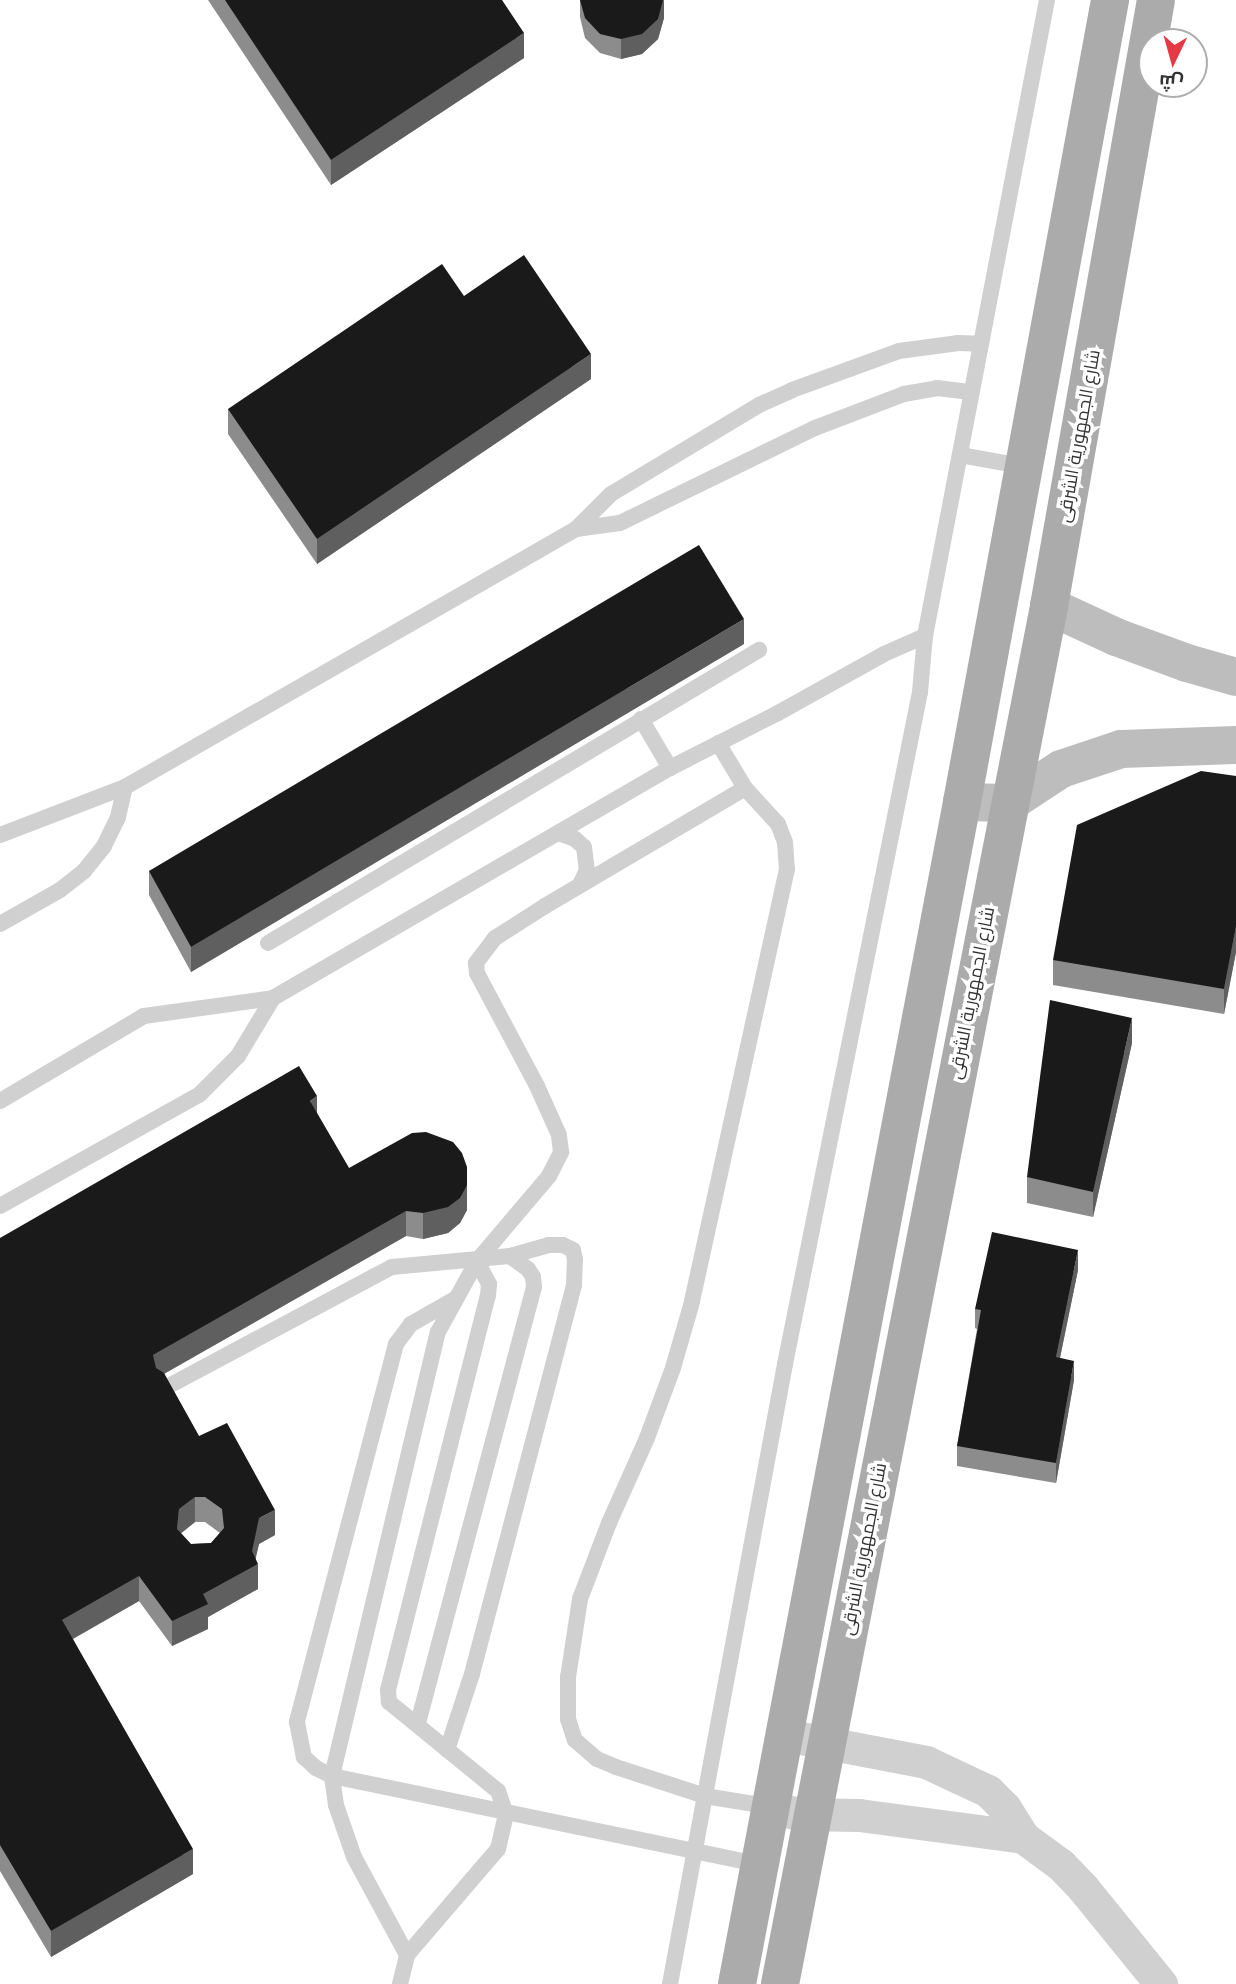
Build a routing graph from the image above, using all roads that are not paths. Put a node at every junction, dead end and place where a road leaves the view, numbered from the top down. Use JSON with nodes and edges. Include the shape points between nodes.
{"nodes":[{"id":1,"x":1048,"y":0,"type":"edge"},
{"id":2,"x":1110,"y":0,"type":"edge"},
{"id":3,"x":1156,"y":0,"type":"edge"},
{"id":4,"x":981,"y":344,"type":"junction"},
{"id":5,"x":971,"y":392,"type":"junction"},
{"id":6,"x":960,"y":455,"type":"junction"},
{"id":7,"x":1019,"y":482,"type":"junction"},
{"id":8,"x":1065,"y":508,"type":"junction"},
{"id":9,"x":576,"y":529,"type":"junction"},
{"id":10,"x":1048,"y":606,"type":"junction"},
{"id":11,"x":925,"y":636,"type":"junction"},
{"id":12,"x":759,"y":650,"type":"dead end"},
{"id":13,"x":1236,"y":677,"type":"edge"},
{"id":14,"x":640,"y":719,"type":"junction"},
{"id":15,"x":718,"y":743,"type":"junction"},
{"id":16,"x":1236,"y":745,"type":"edge"},
{"id":17,"x":670,"y":768,"type":"junction"},
{"id":18,"x":125,"y":787,"type":"junction"},
{"id":19,"x":746,"y":788,"type":"junction"},
{"id":20,"x":962,"y":802,"type":"junction"},
{"id":21,"x":1009,"y":803,"type":"junction"},
{"id":22,"x":558,"y":833,"type":"junction"},
{"id":23,"x":0,"y":835,"type":"edge"},
{"id":24,"x":581,"y":883,"type":"junction"},
{"id":25,"x":0,"y":924,"type":"edge"},
{"id":26,"x":268,"y":943,"type":"dead end"},
{"id":27,"x":273,"y":998,"type":"junction"},
{"id":28,"x":0,"y":1101,"type":"edge"},
{"id":29,"x":0,"y":1206,"type":"edge"},
{"id":30,"x":510,"y":1256,"type":"junction"},
{"id":31,"x":477,"y":1261,"type":"junction"},
{"id":32,"x":456,"y":1299,"type":"junction"},
{"id":33,"x":165,"y":1388,"type":"edge"},
{"id":34,"x":418,"y":1723,"type":"junction"},
{"id":35,"x":785,"y":1735,"type":"junction"},
{"id":36,"x":826,"y":1743,"type":"junction"},
{"id":37,"x":447,"y":1749,"type":"junction"},
{"id":38,"x":332,"y":1776,"type":"junction"},
{"id":39,"x":705,"y":1796,"type":"junction"},
{"id":40,"x":772,"y":1807,"type":"junction"},
{"id":41,"x":506,"y":1814,"type":"junction"},
{"id":42,"x":813,"y":1814,"type":"junction"},
{"id":43,"x":1023,"y":1836,"type":"junction"},
{"id":44,"x":694,"y":1853,"type":"junction"},
{"id":45,"x":760,"y":1865,"type":"junction"},
{"id":46,"x":407,"y":1955,"type":"junction"},
{"id":47,"x":400,"y":1984,"type":"edge"},
{"id":48,"x":670,"y":1984,"type":"edge"},
{"id":49,"x":737,"y":1984,"type":"edge"},
{"id":50,"x":780,"y":1984,"type":"edge"},
{"id":51,"x":1161,"y":1984,"type":"edge"}],
"edges":[{"from":1,"to":4,"type":"lane"},
{"from":2,"to":7,"type":"main road"},
{"from":3,"to":8,"type":"main road","name":"شارع الجمهورية الشرقى"},
{"from":4,"to":5,"type":"lane"},
{"from":4,"to":9,"type":"lane","via":[[899,351],[792,390],[712,430],[611,494]]},
{"from":5,"to":6,"type":"lane"},
{"from":5,"to":9,"type":"lane","via":[[937,388],[904,394],[815,428],[620,523]]},
{"from":6,"to":7,"type":"lane"},
{"from":6,"to":11,"type":"lane"},
{"from":7,"to":8,"type":"main road"},
{"from":7,"to":20,"type":"main road"},
{"from":8,"to":10,"type":"main road","name":"شارع الجمهورية الشرقى"},
{"from":9,"to":18,"type":"lane"},
{"from":10,"to":13,"type":"main road","via":[[1116,637]]},
{"from":10,"to":21,"type":"main road","name":"شارع الجمهورية الشرقى"},
{"from":11,"to":15,"type":"lane"},
{"from":11,"to":39,"type":"lane","via":[[919,692]]},
{"from":12,"to":14,"type":"lane"},
{"from":14,"to":17,"type":"lane"},
{"from":14,"to":26,"type":"lane"},
{"from":15,"to":17,"type":"lane"},
{"from":15,"to":19,"type":"lane"},
{"from":16,"to":21,"type":"main road","via":[[1096,755],[1061,769]]},
{"from":17,"to":22,"type":"lane"},
{"from":18,"to":23,"type":"lane"},
{"from":18,"to":25,"type":"lane","via":[[104,846],[84,871]]},
{"from":19,"to":24,"type":"lane"},
{"from":19,"to":39,"type":"lane","via":[[778,824],[788,869],[692,1302],[647,1438],[580,1599],[568,1677],[568,1719],[575,1740],[597,1759]]},
{"from":20,"to":21,"type":"main road"},
{"from":20,"to":35,"type":"main road"},
{"from":21,"to":36,"type":"main road","name":"شارع الجمهورية الشرقى"},
{"from":22,"to":24,"type":"lane","via":[[584,848],[587,870]]},
{"from":22,"to":27,"type":"lane"},
{"from":24,"to":31,"type":"lane","via":[[495,938],[476,962],[477,973],[559,1135],[561,1152],[549,1176]]},
{"from":27,"to":28,"type":"lane","via":[[144,1016]]},
{"from":27,"to":29,"type":"lane","via":[[238,1056],[199,1095]]},
{"from":30,"to":31,"type":"lane"},
{"from":30,"to":34,"type":"lane","via":[[528,1269],[534,1287]]},
{"from":30,"to":37,"type":"lane","via":[[564,1245],[573,1250],[574,1285],[472,1674]]},
{"from":31,"to":32,"type":"lane"},
{"from":31,"to":33,"type":"lane","via":[[392,1267]]},
{"from":31,"to":34,"type":"lane","via":[[489,1284],[487,1303],[388,1690],[389,1702]]},
{"from":32,"to":38,"type":"lane","via":[[438,1332]]},
{"from":32,"to":38,"type":"lane","via":[[411,1324],[396,1344],[297,1722],[304,1757]]},
{"from":34,"to":37,"type":"lane"},
{"from":35,"to":36,"type":"street"},
{"from":35,"to":40,"type":"main road"},
{"from":36,"to":42,"type":"main road","name":"شارع الجمهورية الشرقى"},
{"from":36,"to":43,"type":"street","via":[[916,1760],[959,1775],[988,1791]]},
{"from":37,"to":41,"type":"lane","via":[[498,1791]]},
{"from":38,"to":41,"type":"lane"},
{"from":38,"to":46,"type":"lane","via":[[336,1805],[354,1857]]},
{"from":39,"to":40,"type":"lane"},
{"from":39,"to":44,"type":"lane"},
{"from":40,"to":42,"type":"street"},
{"from":40,"to":45,"type":"main road"},
{"from":41,"to":44,"type":"lane"},
{"from":41,"to":46,"type":"lane","via":[[498,1849]]},
{"from":42,"to":43,"type":"street","via":[[859,1815]]},
{"from":42,"to":50,"type":"main road","name":"شارع الجمهورية الشرقى"},
{"from":43,"to":51,"type":"street","via":[[1083,1888]]},
{"from":44,"to":45,"type":"lane"},
{"from":44,"to":48,"type":"lane"},
{"from":45,"to":49,"type":"main road"},
{"from":46,"to":47,"type":"lane"}]}
